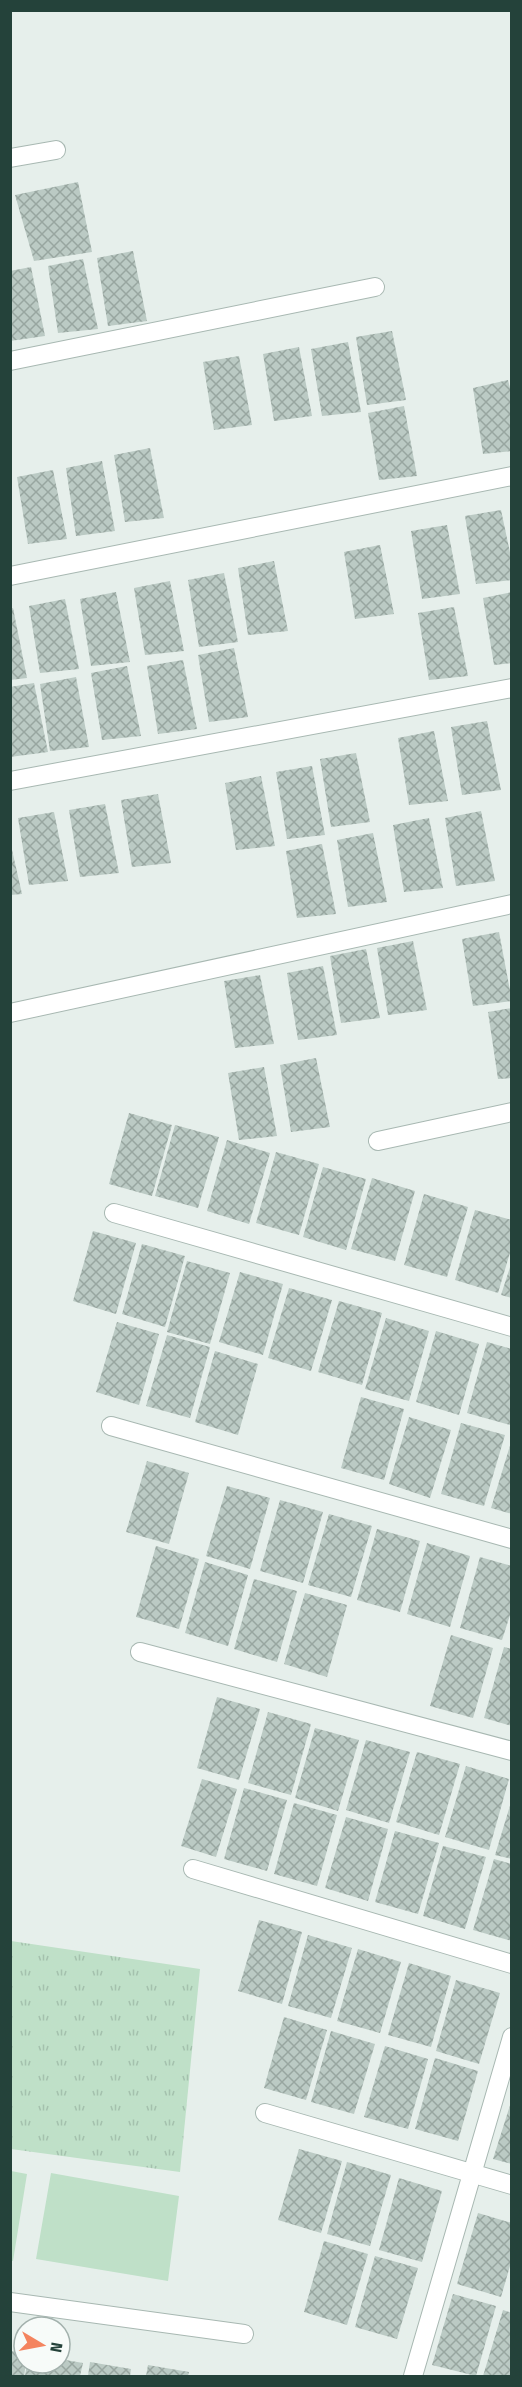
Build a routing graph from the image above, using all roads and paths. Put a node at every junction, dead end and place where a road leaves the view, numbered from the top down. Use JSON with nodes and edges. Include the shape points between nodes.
{"nodes":[{"id":1,"x":56,"y":150,"type":"dead end"},
{"id":2,"x":10,"y":158,"type":"edge"},
{"id":3,"x":375,"y":288,"type":"dead end"},
{"id":4,"x":10,"y":361,"type":"edge"},
{"id":5,"x":512,"y":476,"type":"edge"},
{"id":6,"x":10,"y":576,"type":"edge"},
{"id":7,"x":512,"y":688,"type":"edge"},
{"id":8,"x":10,"y":781,"type":"edge"},
{"id":9,"x":512,"y":904,"type":"edge"},
{"id":10,"x":10,"y":1013,"type":"edge"},
{"id":11,"x":512,"y":1112,"type":"edge"},
{"id":12,"x":378,"y":1141,"type":"dead end"},
{"id":13,"x":114,"y":1213,"type":"dead end"},
{"id":14,"x":512,"y":1327,"type":"edge"},
{"id":15,"x":111,"y":1426,"type":"dead end"},
{"id":16,"x":512,"y":1539,"type":"edge"},
{"id":17,"x":140,"y":1652,"type":"dead end"},
{"id":18,"x":512,"y":1751,"type":"edge"},
{"id":19,"x":193,"y":1869,"type":"dead end"},
{"id":20,"x":512,"y":1964,"type":"edge"},
{"id":21,"x":512,"y":2037,"type":"edge"},
{"id":22,"x":265,"y":2113,"type":"dead end"},
{"id":23,"x":473,"y":2174,"type":"junction"},
{"id":24,"x":512,"y":2185,"type":"edge"},
{"id":25,"x":10,"y":2302,"type":"edge"},
{"id":26,"x":244,"y":2334,"type":"dead end"},
{"id":27,"x":413,"y":2376,"type":"edge"}],
"edges":[{"from":1,"to":2,"type":"street"},
{"from":3,"to":4,"type":"street"},
{"from":5,"to":6,"type":"street"},
{"from":7,"to":8,"type":"street"},
{"from":9,"to":10,"type":"street"},
{"from":11,"to":12,"type":"street"},
{"from":13,"to":14,"type":"street"},
{"from":15,"to":16,"type":"street"},
{"from":17,"to":18,"type":"street"},
{"from":19,"to":20,"type":"street"},
{"from":21,"to":23,"type":"street"},
{"from":22,"to":23,"type":"street"},
{"from":23,"to":24,"type":"street"},
{"from":23,"to":27,"type":"street"},
{"from":25,"to":26,"type":"street"}]}
